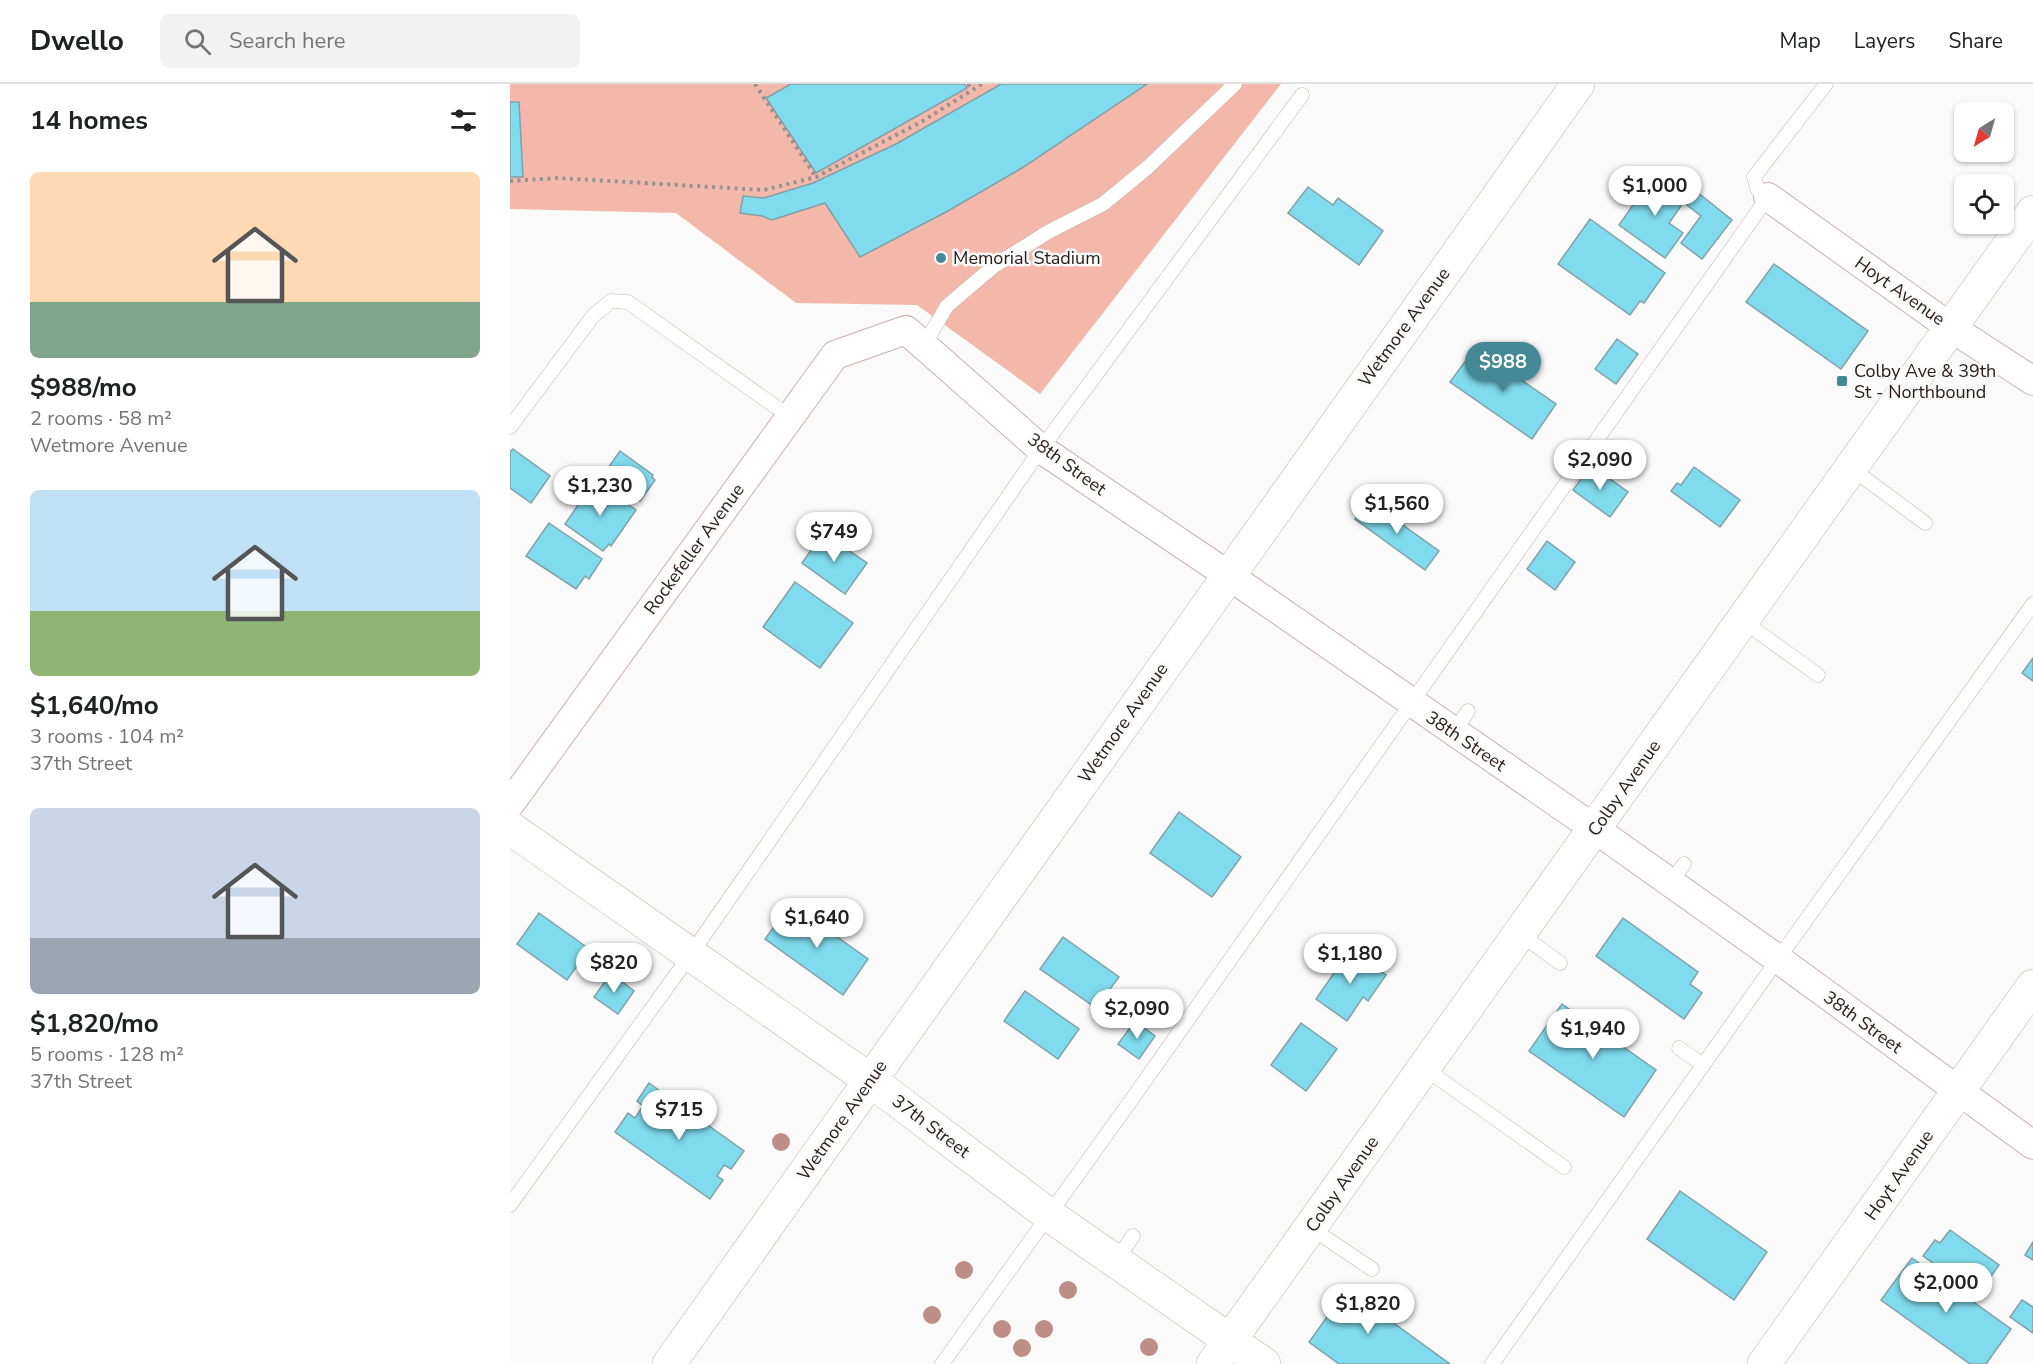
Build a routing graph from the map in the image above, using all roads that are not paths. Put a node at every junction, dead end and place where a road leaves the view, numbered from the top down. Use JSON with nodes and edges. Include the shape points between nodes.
{"nodes":[{"id":1,"x":1235,"y":84,"type":"edge"},
{"id":2,"x":1578,"y":84,"type":"edge"},
{"id":3,"x":1826,"y":84,"type":"edge"},
{"id":4,"x":1302,"y":95,"type":"dead end"},
{"id":5,"x":1768,"y":197,"type":"junction"},
{"id":6,"x":2033,"y":212,"type":"edge"},
{"id":7,"x":1950,"y":327,"type":"junction"},
{"id":8,"x":915,"y":338,"type":"junction"},
{"id":9,"x":2033,"y":381,"type":"edge"},
{"id":10,"x":790,"y":417,"type":"junction"},
{"id":11,"x":510,"y":427,"type":"edge"},
{"id":12,"x":1041,"y":449,"type":"junction"},
{"id":13,"x":1851,"y":468,"type":"junction"},
{"id":14,"x":1925,"y":523,"type":"dead end"},
{"id":15,"x":1228,"y":575,"type":"junction"},
{"id":16,"x":2033,"y":604,"type":"edge"},
{"id":17,"x":1743,"y":621,"type":"junction"},
{"id":18,"x":1818,"y":675,"type":"dead end"},
{"id":19,"x":1411,"y":703,"type":"junction"},
{"id":20,"x":510,"y":804,"type":"edge"},
{"id":21,"x":510,"y":828,"type":"edge"},
{"id":22,"x":1595,"y":829,"type":"junction"},
{"id":23,"x":1520,"y":934,"type":"junction"},
{"id":24,"x":691,"y":954,"type":"junction"},
{"id":25,"x":1778,"y":959,"type":"junction"},
{"id":26,"x":1560,"y":963,"type":"dead end"},
{"id":27,"x":2033,"y":986,"type":"edge"},
{"id":28,"x":1679,"y":1048,"type":"dead end"},
{"id":29,"x":1703,"y":1065,"type":"junction"},
{"id":30,"x":1424,"y":1068,"type":"junction"},
{"id":31,"x":870,"y":1080,"type":"junction"},
{"id":32,"x":1959,"y":1091,"type":"junction"},
{"id":33,"x":2033,"y":1145,"type":"edge"},
{"id":34,"x":1564,"y":1167,"type":"dead end"},
{"id":35,"x":510,"y":1205,"type":"edge"},
{"id":36,"x":1049,"y":1215,"type":"junction"},
{"id":37,"x":1311,"y":1228,"type":"junction"},
{"id":38,"x":1372,"y":1269,"type":"dead end"},
{"id":39,"x":1222,"y":1352,"type":"edge"},
{"id":40,"x":669,"y":1364,"type":"edge"},
{"id":41,"x":942,"y":1364,"type":"edge"},
{"id":42,"x":1264,"y":1364,"type":"edge"},
{"id":43,"x":1492,"y":1364,"type":"edge"},
{"id":44,"x":1764,"y":1364,"type":"edge"}],
"edges":[{"from":1,"to":8,"type":"lane","via":[[1103,204],[994,266]]},
{"from":2,"to":15,"type":"street","name":"Wetmore Avenue"},
{"from":3,"to":5,"type":"lane","via":[[1754,177],[1758,190]]},
{"from":4,"to":12,"type":"lane"},
{"from":5,"to":7,"type":"street","name":"Hoyt Avenue"},
{"from":5,"to":19,"type":"lane"},
{"from":6,"to":7,"type":"street","name":"Colby Avenue"},
{"from":7,"to":9,"type":"street","name":"Hoyt Avenue"},
{"from":7,"to":13,"type":"street","name":"Colby Avenue"},
{"from":8,"to":10,"type":"street","name":"Rockefeller Avenue","via":[[835,355]]},
{"from":8,"to":12,"type":"street","name":"38th Street"},
{"from":10,"to":11,"type":"lane","via":[[628,302],[611,301],[593,316]]},
{"from":10,"to":20,"type":"street","name":"Rockefeller Avenue"},
{"from":12,"to":15,"type":"street","name":"38th Street"},
{"from":12,"to":24,"type":"lane"},
{"from":13,"to":14,"type":"lane"},
{"from":13,"to":17,"type":"street","name":"Colby Avenue"},
{"from":15,"to":19,"type":"street","name":"38th Street"},
{"from":15,"to":31,"type":"street","name":"Wetmore Avenue"},
{"from":16,"to":25,"type":"lane"},
{"from":17,"to":18,"type":"lane"},
{"from":17,"to":22,"type":"street","name":"Colby Avenue"},
{"from":19,"to":22,"type":"street","name":"38th Street","via":[[1461,722]]},
{"from":19,"to":36,"type":"lane"},
{"from":21,"to":24,"type":"street","name":"37th Street"},
{"from":22,"to":23,"type":"street","name":"Colby Avenue"},
{"from":22,"to":25,"type":"street","name":"38th Street","via":[[1678,874]]},
{"from":23,"to":26,"type":"lane"},
{"from":23,"to":30,"type":"street","name":"Colby Avenue"},
{"from":24,"to":31,"type":"street","name":"37th Street"},
{"from":24,"to":35,"type":"lane"},
{"from":25,"to":29,"type":"lane"},
{"from":25,"to":32,"type":"street","name":"38th Street"},
{"from":27,"to":32,"type":"street","name":"Hoyt Avenue"},
{"from":28,"to":29,"type":"lane"},
{"from":29,"to":43,"type":"lane"},
{"from":30,"to":34,"type":"lane"},
{"from":30,"to":37,"type":"street","name":"Colby Avenue"},
{"from":31,"to":36,"type":"street","name":"37th Street"},
{"from":31,"to":40,"type":"street","name":"Wetmore Avenue"},
{"from":32,"to":33,"type":"street","name":"38th Street"},
{"from":32,"to":44,"type":"street","name":"Hoyt Avenue"},
{"from":36,"to":39,"type":"street","name":"37th Street","via":[[1124,1249]]},
{"from":36,"to":41,"type":"lane"},
{"from":37,"to":38,"type":"lane"},
{"from":37,"to":39,"type":"street","name":"Colby Avenue"},
{"from":39,"to":42,"type":"street","name":"37th Street"}]}
